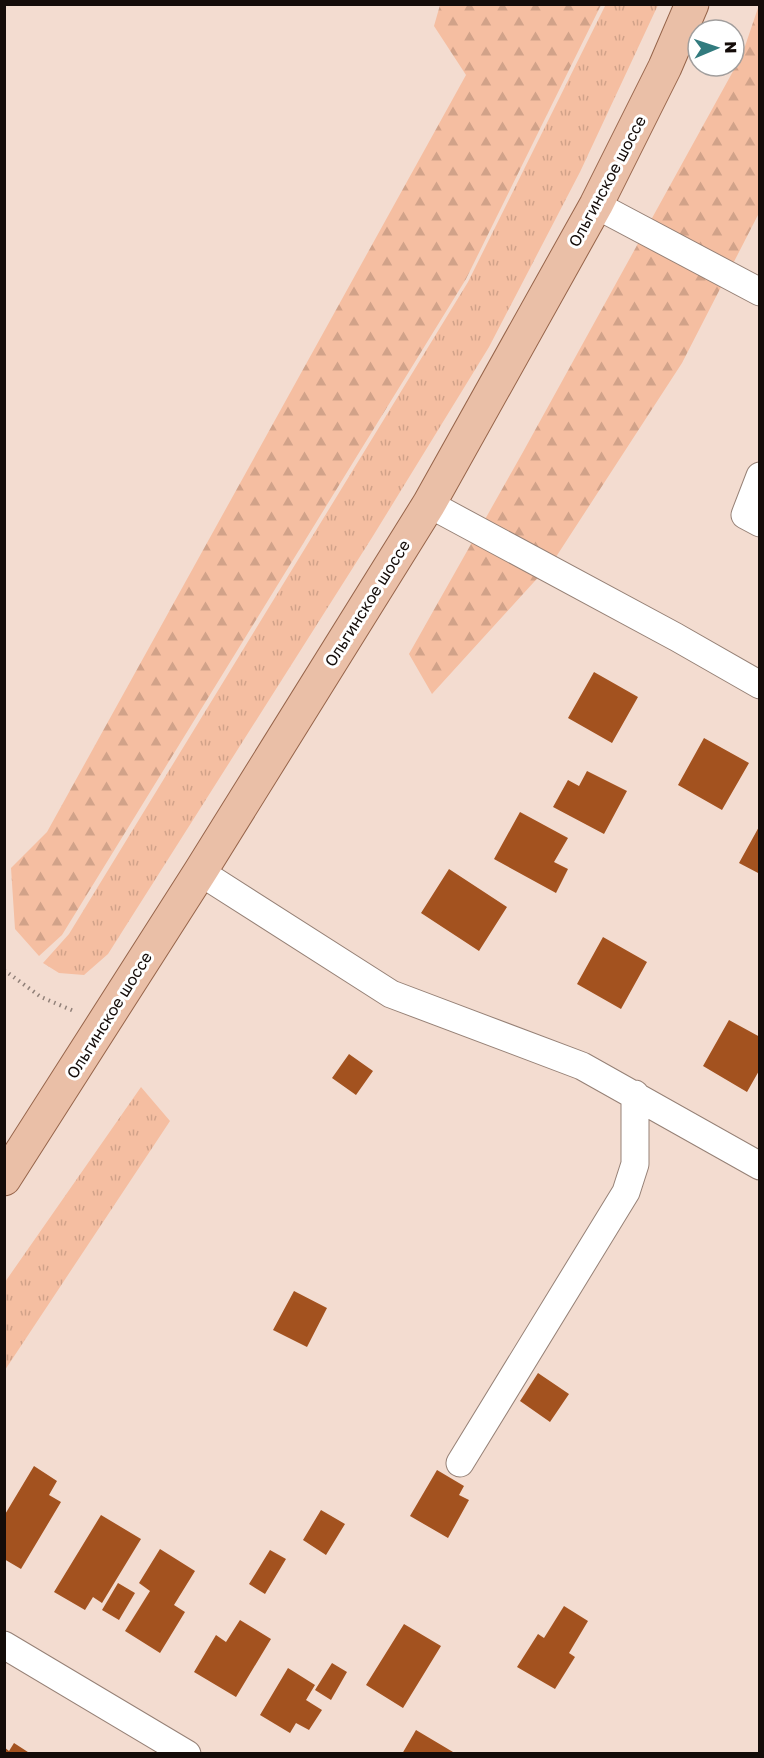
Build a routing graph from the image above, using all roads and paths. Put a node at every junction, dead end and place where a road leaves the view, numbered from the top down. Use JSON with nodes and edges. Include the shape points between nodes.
{"nodes":[{"id":1,"x":692,"y":4,"type":"edge"},
{"id":2,"x":596,"y":205,"type":"junction"},
{"id":3,"x":759,"y":292,"type":"edge"},
{"id":4,"x":759,"y":476,"type":"edge"},
{"id":5,"x":429,"y":504,"type":"junction"},
{"id":6,"x":759,"y":523,"type":"edge"},
{"id":7,"x":759,"y":685,"type":"edge"},
{"id":8,"x":200,"y":872,"type":"junction"},
{"id":9,"x":4,"y":970,"type":"edge"},
{"id":10,"x":104,"y":1024,"type":"junction"},
{"id":11,"x":635,"y":1094,"type":"junction"},
{"id":12,"x":759,"y":1166,"type":"edge"},
{"id":13,"x":4,"y":1179,"type":"edge"},
{"id":14,"x":460,"y":1463,"type":"dead end"},
{"id":15,"x":4,"y":1645,"type":"edge"},
{"id":16,"x":187,"y":1754,"type":"edge"}],
"edges":[{"from":1,"to":2,"type":"main road","name":"Ольгинское шоссе"},
{"from":2,"to":3,"type":"street"},
{"from":2,"to":5,"type":"main road","name":"Ольгинское шоссе"},
{"from":4,"to":6,"type":"street","via":[[745,514]]},
{"from":5,"to":7,"type":"street"},
{"from":5,"to":8,"type":"main road","name":"Ольгинское шоссе"},
{"from":8,"to":10,"type":"main road","name":"Ольгинское шоссе"},
{"from":8,"to":11,"type":"street","via":[[391,994],[582,1066]]},
{"from":9,"to":10,"type":"path","via":[[40,997]]},
{"from":10,"to":13,"type":"main road","name":"Ольгинское шоссе"},
{"from":11,"to":12,"type":"street"},
{"from":11,"to":14,"type":"street","via":[[635,1164],[626,1192]]},
{"from":15,"to":16,"type":"street"}]}
